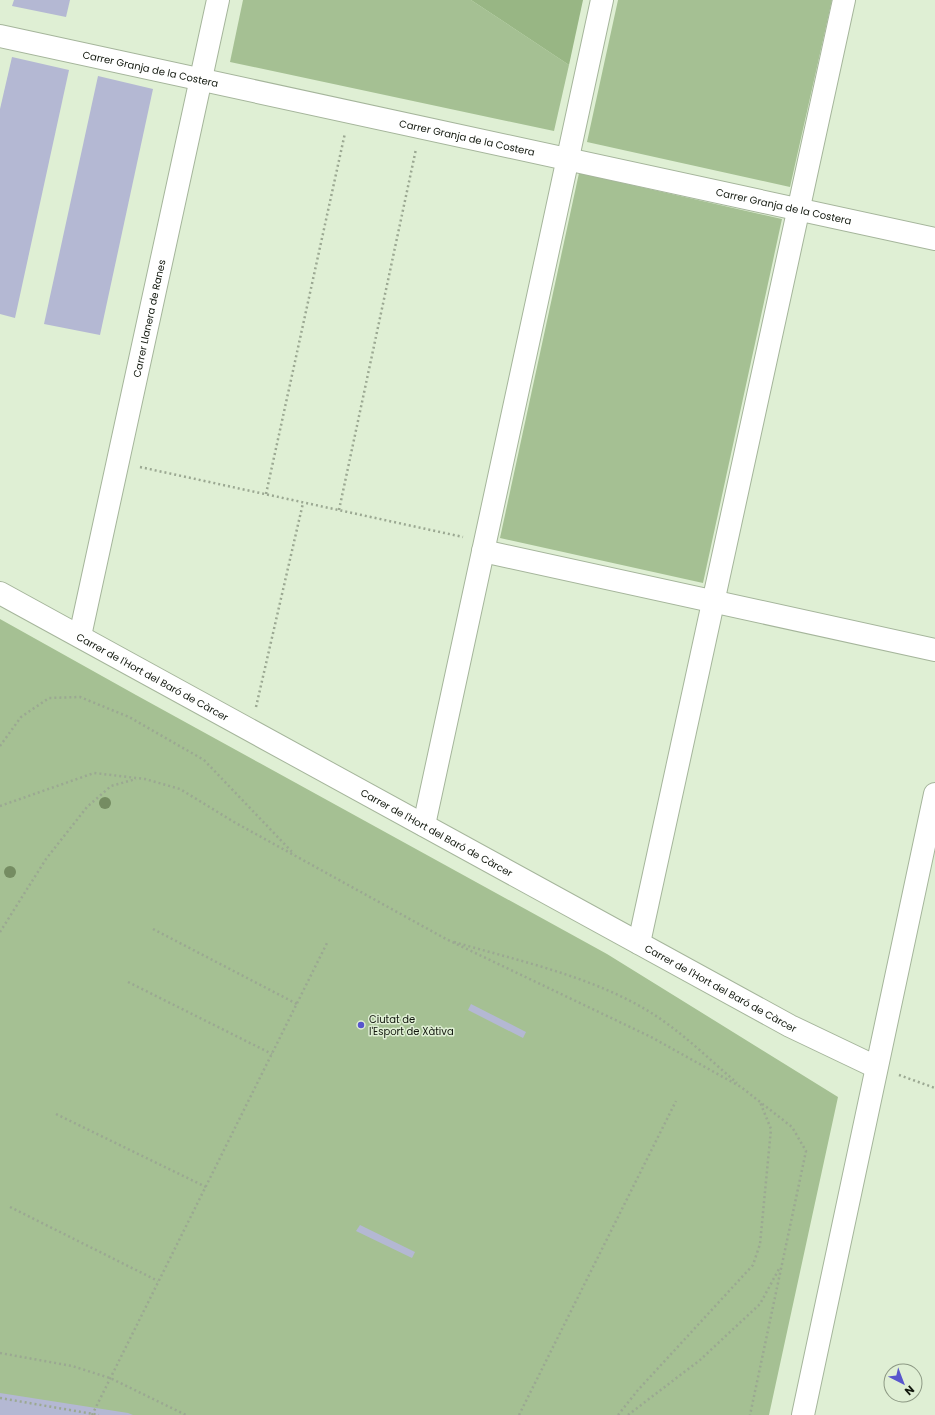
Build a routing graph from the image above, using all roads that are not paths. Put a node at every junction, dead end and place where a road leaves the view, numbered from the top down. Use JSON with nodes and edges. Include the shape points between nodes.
{"nodes":[{"id":1,"x":218,"y":0,"type":"edge"},
{"id":2,"x":602,"y":0,"type":"edge"},
{"id":3,"x":844,"y":0,"type":"edge"},
{"id":4,"x":0,"y":36,"type":"edge"},
{"id":5,"x":201,"y":79,"type":"junction"},
{"id":6,"x":568,"y":159,"type":"junction"},
{"id":7,"x":798,"y":209,"type":"junction"},
{"id":8,"x":935,"y":239,"type":"edge"},
{"id":9,"x":484,"y":546,"type":"junction"},
{"id":10,"x":0,"y":593,"type":"edge"},
{"id":11,"x":713,"y":601,"type":"junction"},
{"id":12,"x":80,"y":636,"type":"junction"},
{"id":13,"x":935,"y":650,"type":"edge"},
{"id":14,"x":935,"y":794,"type":"edge"},
{"id":15,"x":424,"y":825,"type":"junction"},
{"id":16,"x":639,"y":943,"type":"junction"},
{"id":17,"x":876,"y":1067,"type":"junction"},
{"id":18,"x":803,"y":1415,"type":"edge"}],
"edges":[{"from":1,"to":5,"type":"street","name":"Carrer Llanera de Ranes"},
{"from":2,"to":6,"type":"street"},
{"from":3,"to":7,"type":"street"},
{"from":4,"to":5,"type":"street","name":"Carrer Granja de la Costera"},
{"from":5,"to":6,"type":"street","name":"Carrer Granja de la Costera"},
{"from":5,"to":12,"type":"street","name":"Carrer Llanera de Ranes"},
{"from":6,"to":7,"type":"street","name":"Carrer Granja de la Costera"},
{"from":6,"to":9,"type":"street"},
{"from":7,"to":8,"type":"street","name":"Carrer Granja de la Costera"},
{"from":7,"to":11,"type":"street"},
{"from":9,"to":11,"type":"street"},
{"from":9,"to":15,"type":"street"},
{"from":10,"to":12,"type":"street","name":"Carrer de l'Hort del Baró de Càrcer"},
{"from":11,"to":13,"type":"street"},
{"from":11,"to":16,"type":"street"},
{"from":12,"to":15,"type":"street","name":"Carrer de l'Hort del Baró de Càrcer"},
{"from":14,"to":17,"type":"street"},
{"from":15,"to":16,"type":"street","name":"Carrer de l'Hort del Baró de Càrcer"},
{"from":16,"to":17,"type":"street","name":"Carrer de l'Hort del Baró de Càrcer","via":[[790,1026]]},
{"from":17,"to":18,"type":"street"}]}
